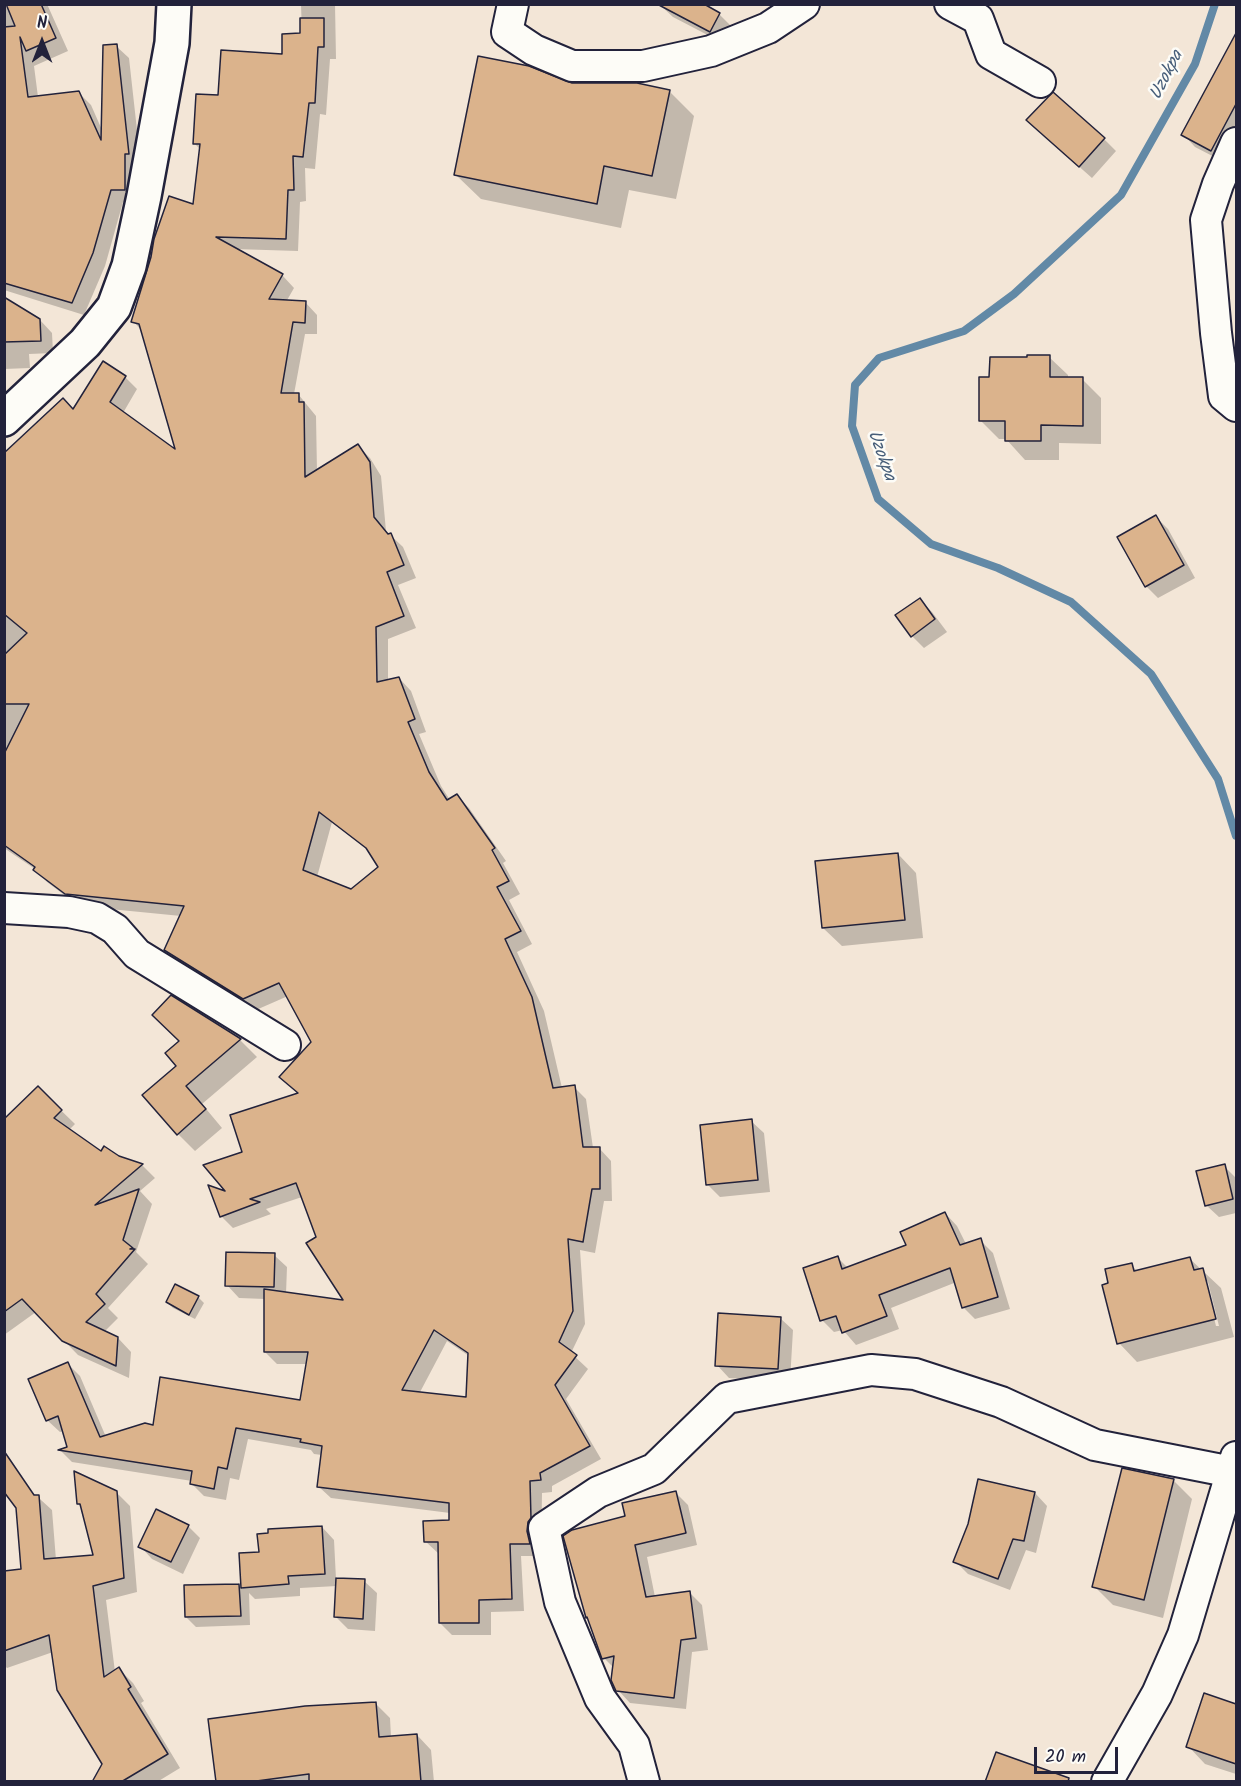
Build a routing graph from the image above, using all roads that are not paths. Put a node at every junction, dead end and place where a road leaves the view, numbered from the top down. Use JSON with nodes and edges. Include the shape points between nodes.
{"nodes":[{"id":1,"x":174,"y":4,"type":"edge"},
{"id":2,"x":513,"y":4,"type":"edge"},
{"id":3,"x":804,"y":4,"type":"edge"},
{"id":4,"x":950,"y":4,"type":"edge"},
{"id":5,"x":1040,"y":82,"type":"dead end"},
{"id":6,"x":1236,"y":143,"type":"edge"},
{"id":7,"x":1236,"y":406,"type":"edge"},
{"id":8,"x":4,"y":419,"type":"edge"},
{"id":9,"x":4,"y":908,"type":"edge"},
{"id":10,"x":285,"y":1045,"type":"dead end"},
{"id":11,"x":1234,"y":1465,"type":"edge"},
{"id":12,"x":644,"y":1782,"type":"edge"},
{"id":13,"x":1107,"y":1782,"type":"edge"}],
"edges":[{"from":1,"to":8,"type":"main road","via":[[172,43],[144,196],[129,266],[114,308],[85,344]]},
{"from":2,"to":3,"type":"street","via":[[507,32],[534,50],[572,66],[643,66],[711,51],[768,28]]},
{"from":4,"to":5,"type":"street","via":[[978,19],[991,54]]},
{"from":6,"to":7,"type":"street","via":[[1206,220],[1224,396]]},
{"from":9,"to":10,"type":"street","via":[[97,918],[115,929],[137,954]]},
{"from":11,"to":12,"type":"street","via":[[1095,1444],[1002,1402],[915,1374],[871,1370],[728,1398],[654,1469],[598,1492],[544,1528],[560,1602],[600,1698],[634,1744]]},
{"from":11,"to":13,"type":"street","via":[[1183,1635],[1156,1694]]}]}
